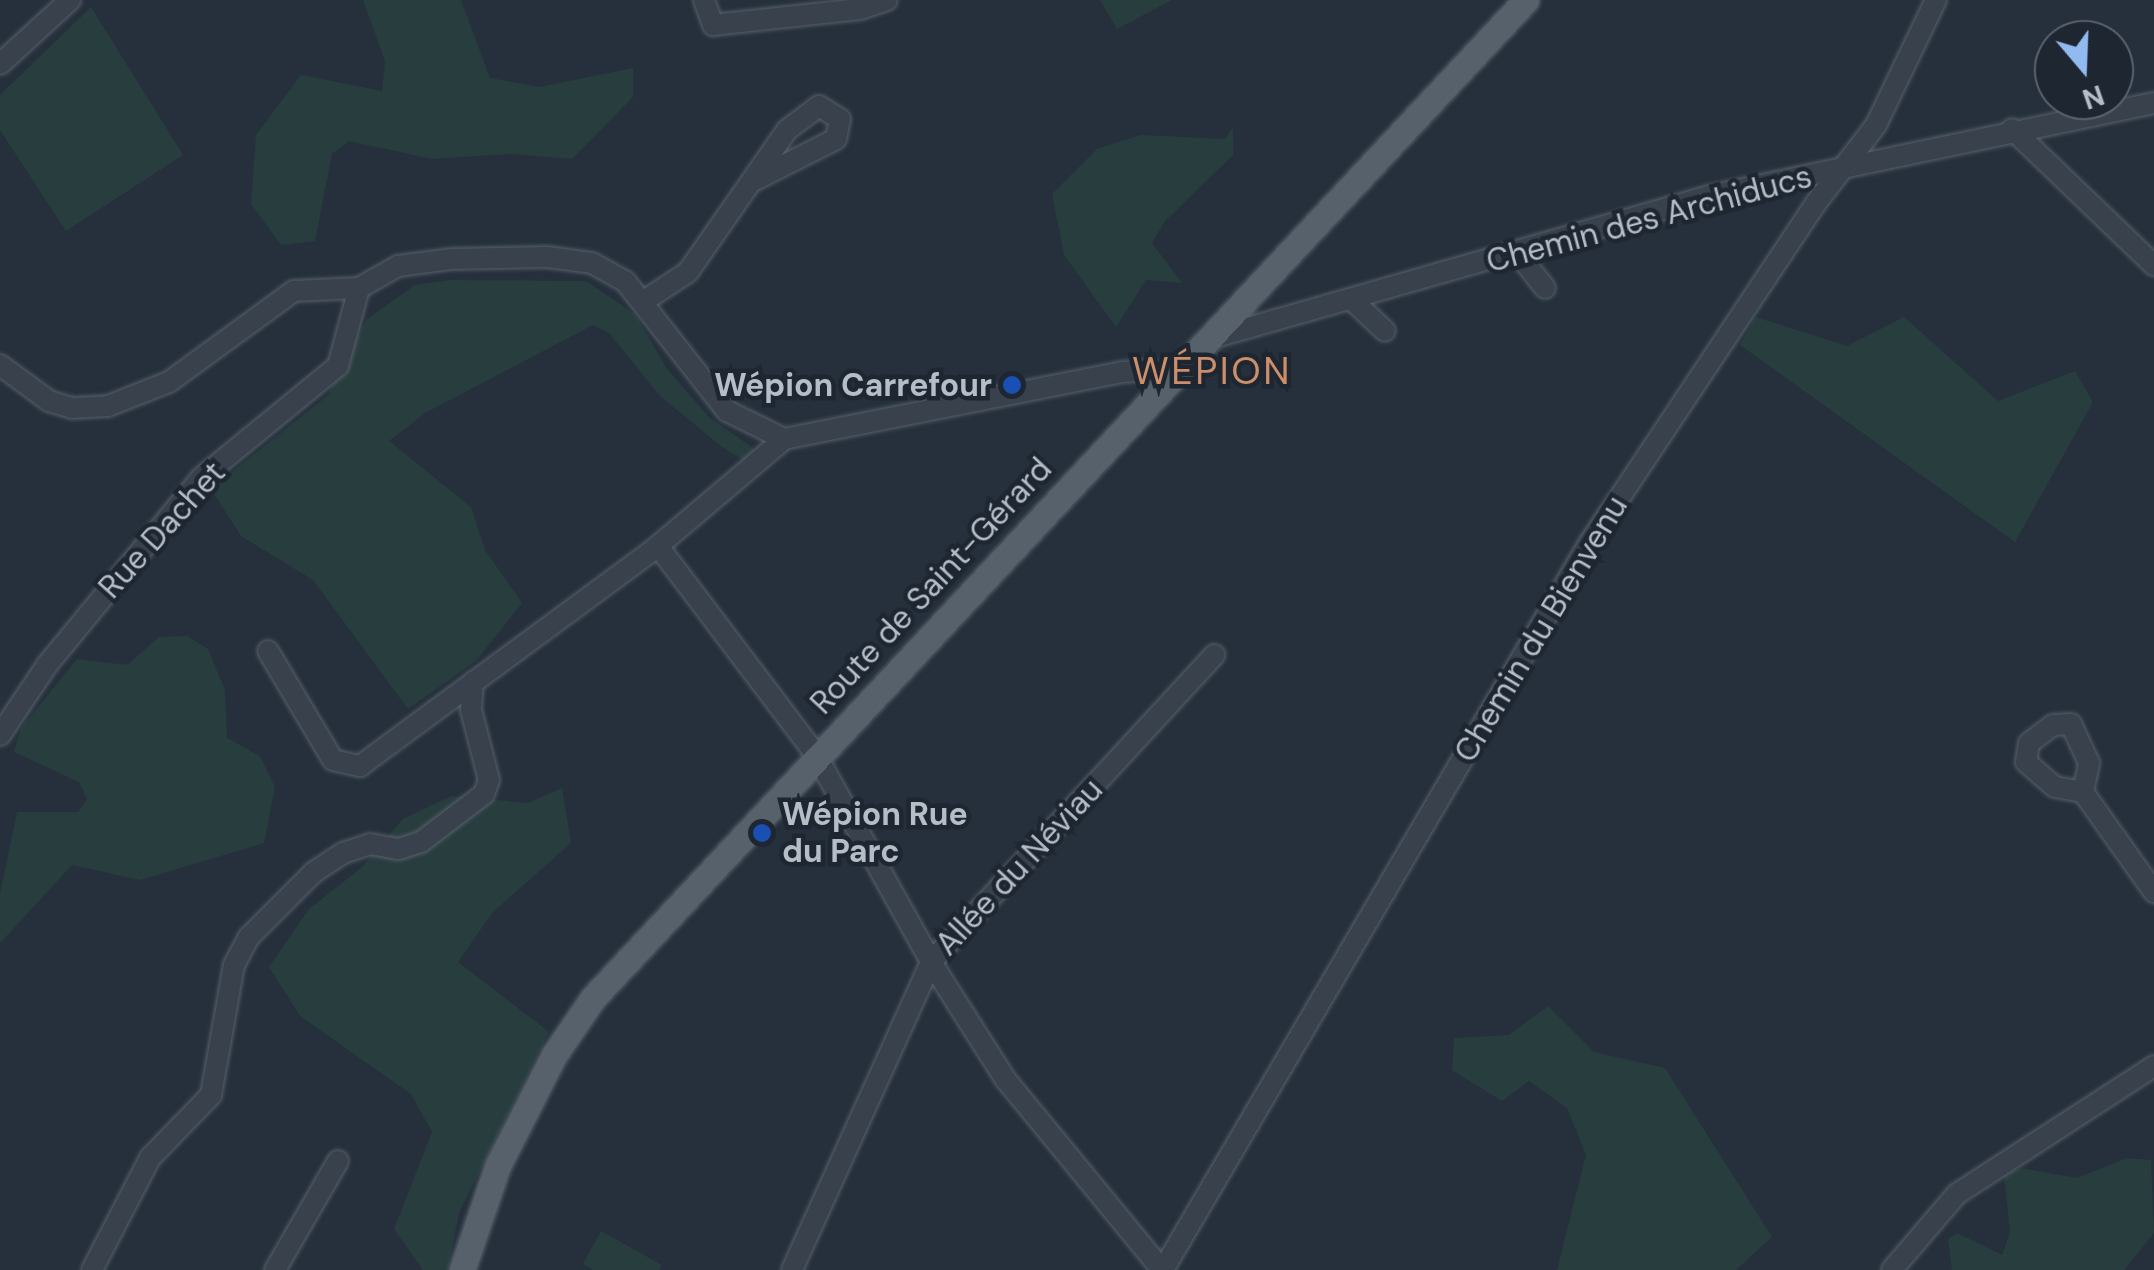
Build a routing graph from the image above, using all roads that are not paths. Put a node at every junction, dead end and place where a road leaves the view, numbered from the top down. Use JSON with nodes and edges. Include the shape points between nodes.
{"nodes":[{"id":1,"x":70,"y":0,"type":"edge"},
{"id":2,"x":704,"y":0,"type":"edge"},
{"id":3,"x":887,"y":0,"type":"edge"},
{"id":4,"x":1526,"y":0,"type":"edge"},
{"id":5,"x":1936,"y":0,"type":"edge"},
{"id":6,"x":0,"y":64,"type":"edge"},
{"id":7,"x":2154,"y":102,"type":"edge"},
{"id":8,"x":2012,"y":129,"type":"junction"},
{"id":9,"x":1843,"y":167,"type":"junction"},
{"id":10,"x":755,"y":180,"type":"dead end"},
{"id":11,"x":1519,"y":255,"type":"junction"},
{"id":12,"x":2154,"y":265,"type":"edge"},
{"id":13,"x":359,"y":288,"type":"junction"},
{"id":14,"x":1545,"y":288,"type":"dead end"},
{"id":15,"x":644,"y":300,"type":"junction"},
{"id":16,"x":1352,"y":300,"type":"junction"},
{"id":17,"x":1385,"y":330,"type":"dead end"},
{"id":18,"x":1207,"y":339,"type":"junction"},
{"id":19,"x":0,"y":365,"type":"edge"},
{"id":20,"x":1172,"y":378,"type":"junction"},
{"id":21,"x":784,"y":439,"type":"junction"},
{"id":22,"x":658,"y":546,"type":"junction"},
{"id":23,"x":268,"y":651,"type":"dead end"},
{"id":24,"x":1214,"y":655,"type":"dead end"},
{"id":25,"x":474,"y":682,"type":"junction"},
{"id":26,"x":0,"y":735,"type":"edge"},
{"id":27,"x":816,"y":755,"type":"junction"},
{"id":28,"x":2083,"y":792,"type":"dead end"},
{"id":29,"x":2154,"y":892,"type":"edge"},
{"id":30,"x":931,"y":962,"type":"junction"},
{"id":31,"x":2154,"y":1066,"type":"edge"},
{"id":32,"x":338,"y":1160,"type":"dead end"},
{"id":33,"x":1156,"y":1267,"type":"edge"},
{"id":34,"x":92,"y":1270,"type":"edge"},
{"id":35,"x":274,"y":1270,"type":"edge"},
{"id":36,"x":462,"y":1270,"type":"edge"},
{"id":37,"x":792,"y":1270,"type":"edge"},
{"id":38,"x":1892,"y":1270,"type":"edge"}],
"edges":[{"from":1,"to":6,"type":"street"},
{"from":2,"to":3,"type":"street","via":[[713,25],[860,9]]},
{"from":4,"to":18,"type":"main road","name":"Route de Saint-Gérard"},
{"from":5,"to":9,"type":"street","name":"Chemin du Bienvenu","via":[[1876,126]]},
{"from":7,"to":8,"type":"street","name":"Chemin des Archiducs"},
{"from":8,"to":9,"type":"street","name":"Chemin des Archiducs"},
{"from":8,"to":12,"type":"street"},
{"from":9,"to":11,"type":"street","name":"Chemin des Archiducs","via":[[1709,196]]},
{"from":9,"to":33,"type":"street","name":"Chemin du Bienvenu","via":[[1588,546]]},
{"from":10,"to":15,"type":"street","via":[[688,272]]},
{"from":11,"to":14,"type":"street"},
{"from":11,"to":16,"type":"street","name":"Chemin des Archiducs"},
{"from":13,"to":15,"type":"street","via":[[398,266],[546,257],[604,268]]},
{"from":13,"to":19,"type":"street","via":[[294,291],[184,373],[108,406],[48,401]]},
{"from":13,"to":26,"type":"street","name":"Rue Dachet","via":[[338,366],[202,478],[47,665]]},
{"from":15,"to":21,"type":"street","via":[[727,411]]},
{"from":16,"to":17,"type":"street"},
{"from":16,"to":18,"type":"street","name":"Chemin des Archiducs"},
{"from":18,"to":20,"type":"main road","name":"Route de Saint-Gérard"},
{"from":20,"to":21,"type":"street","via":[[1152,370],[1122,372]]},
{"from":20,"to":27,"type":"main road","name":"Route de Saint-Gérard"},
{"from":21,"to":22,"type":"street"},
{"from":22,"to":25,"type":"street"},
{"from":22,"to":27,"type":"street"},
{"from":23,"to":25,"type":"street","via":[[333,760],[360,766]]},
{"from":24,"to":30,"type":"street","name":"Allée du Néviau"},
{"from":25,"to":34,"type":"street","via":[[471,710],[489,780],[484,794],[422,842],[399,849],[370,844],[343,853],[314,872],[249,937],[234,965],[211,1095],[150,1158]]},
{"from":27,"to":30,"type":"street"},
{"from":27,"to":36,"type":"main road","name":"Route de Saint-Gérard","via":[[593,998],[554,1055],[498,1165]]},
{"from":28,"to":29,"type":"street"},
{"from":30,"to":33,"type":"street","via":[[1006,1080]]},
{"from":30,"to":37,"type":"street","name":"Allée du Néviau"},
{"from":31,"to":38,"type":"street","via":[[1958,1194]]},
{"from":32,"to":35,"type":"street"}]}
